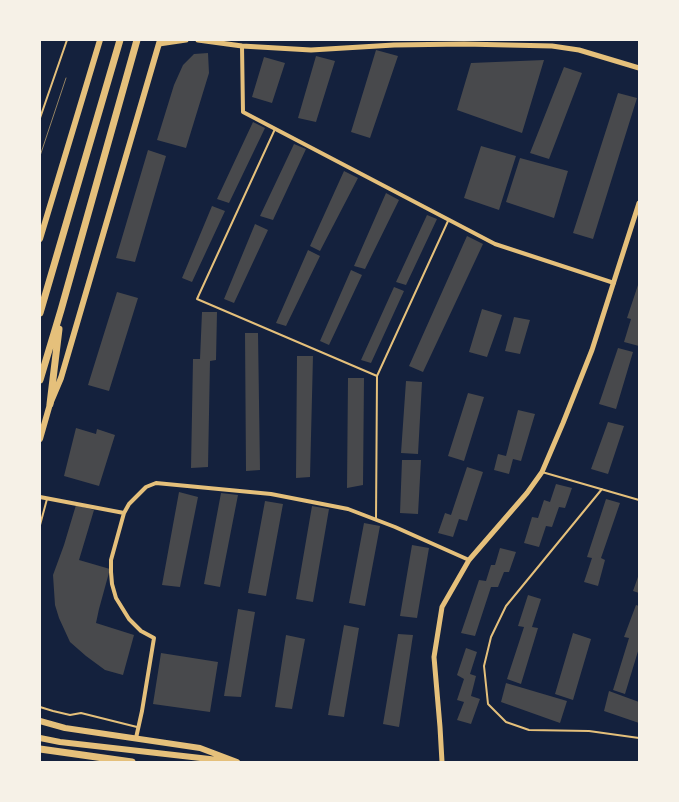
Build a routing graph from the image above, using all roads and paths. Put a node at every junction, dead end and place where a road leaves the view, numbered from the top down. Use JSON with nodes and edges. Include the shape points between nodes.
{"nodes":[{"id":1,"x":67,"y":40,"type":"edge"},
{"id":2,"x":100,"y":40,"type":"edge"},
{"id":3,"x":120,"y":40,"type":"edge"},
{"id":4,"x":137,"y":40,"type":"edge"},
{"id":5,"x":186,"y":40,"type":"edge"},
{"id":6,"x":198,"y":40,"type":"edge"},
{"id":7,"x":159,"y":42,"type":"edge"},
{"id":8,"x":464,"y":42,"type":"edge"},
{"id":9,"x":242,"y":46,"type":"junction"},
{"id":10,"x":639,"y":68,"type":"edge"},
{"id":11,"x":40,"y":118,"type":"edge"},
{"id":12,"x":275,"y":129,"type":"junction"},
{"id":13,"x":639,"y":203,"type":"edge"},
{"id":14,"x":448,"y":220,"type":"junction"},
{"id":15,"x":40,"y":239,"type":"edge"},
{"id":16,"x":49,"y":283,"type":"junction"},
{"id":17,"x":614,"y":283,"type":"junction"},
{"id":18,"x":40,"y":296,"type":"edge"},
{"id":19,"x":62,"y":310,"type":"junction"},
{"id":20,"x":40,"y":313,"type":"edge"},
{"id":21,"x":377,"y":376,"type":"junction"},
{"id":22,"x":40,"y":380,"type":"edge"},
{"id":23,"x":50,"y":404,"type":"junction"},
{"id":24,"x":40,"y":439,"type":"edge"},
{"id":25,"x":542,"y":472,"type":"junction"},
{"id":26,"x":602,"y":489,"type":"junction"},
{"id":27,"x":40,"y":497,"type":"edge"},
{"id":28,"x":47,"y":499,"type":"junction"},
{"id":29,"x":639,"y":500,"type":"edge"},
{"id":30,"x":124,"y":513,"type":"junction"},
{"id":31,"x":376,"y":520,"type":"junction"},
{"id":32,"x":40,"y":525,"type":"edge"},
{"id":33,"x":469,"y":560,"type":"junction"},
{"id":34,"x":40,"y":707,"type":"edge"},
{"id":35,"x":40,"y":721,"type":"edge"},
{"id":36,"x":139,"y":728,"type":"junction"},
{"id":37,"x":40,"y":738,"type":"edge"},
{"id":38,"x":136,"y":738,"type":"junction"},
{"id":39,"x":639,"y":738,"type":"edge"},
{"id":40,"x":40,"y":750,"type":"edge"},
{"id":41,"x":132,"y":762,"type":"edge"},
{"id":42,"x":239,"y":762,"type":"edge"},
{"id":43,"x":442,"y":762,"type":"edge"}],
"edges":[{"from":1,"to":11,"type":"lane"},
{"from":2,"to":15,"type":"main road"},
{"from":3,"to":16,"type":"highway"},
{"from":4,"to":19,"type":"highway"},
{"from":5,"to":7,"type":"street"},
{"from":6,"to":9,"type":"street"},
{"from":7,"to":23,"type":"main road","via":[[61,378]]},
{"from":8,"to":9,"type":"street","via":[[311,50]]},
{"from":8,"to":10,"type":"street","via":[[552,46],[579,50]]},
{"from":9,"to":12,"type":"street","via":[[243,112]]},
{"from":12,"to":14,"type":"street"},
{"from":12,"to":21,"type":"lane","via":[[197,299]]},
{"from":13,"to":17,"type":"street"},
{"from":14,"to":17,"type":"street","via":[[495,244]]},
{"from":14,"to":21,"type":"lane"},
{"from":16,"to":18,"type":"highway"},
{"from":16,"to":20,"type":"highway"},
{"from":17,"to":25,"type":"street","via":[[592,350]]},
{"from":19,"to":22,"type":"highway"},
{"from":19,"to":23,"type":"highway"},
{"from":21,"to":31,"type":"lane"},
{"from":23,"to":24,"type":"main road"},
{"from":25,"to":26,"type":"lane"},
{"from":25,"to":33,"type":"street"},
{"from":26,"to":29,"type":"lane"},
{"from":26,"to":39,"type":"lane","via":[[506,606],[491,637],[484,666],[488,704],[506,722],[529,730],[588,731]]},
{"from":27,"to":28,"type":"street"},
{"from":28,"to":30,"type":"street"},
{"from":28,"to":32,"type":"lane"},
{"from":30,"to":31,"type":"street","via":[[138,494],[156,483],[271,494],[348,509]]},
{"from":30,"to":36,"type":"street","via":[[111,560],[112,584],[116,598],[129,619],[141,631],[154,638]]},
{"from":31,"to":33,"type":"street"},
{"from":33,"to":43,"type":"street","via":[[442,607],[434,657]]},
{"from":34,"to":36,"type":"lane","via":[[70,715],[81,713]]},
{"from":35,"to":38,"type":"main road","via":[[65,728]]},
{"from":36,"to":38,"type":"street"},
{"from":37,"to":42,"type":"main road"},
{"from":38,"to":42,"type":"main road","via":[[200,748]]},
{"from":40,"to":41,"type":"highway"}]}
